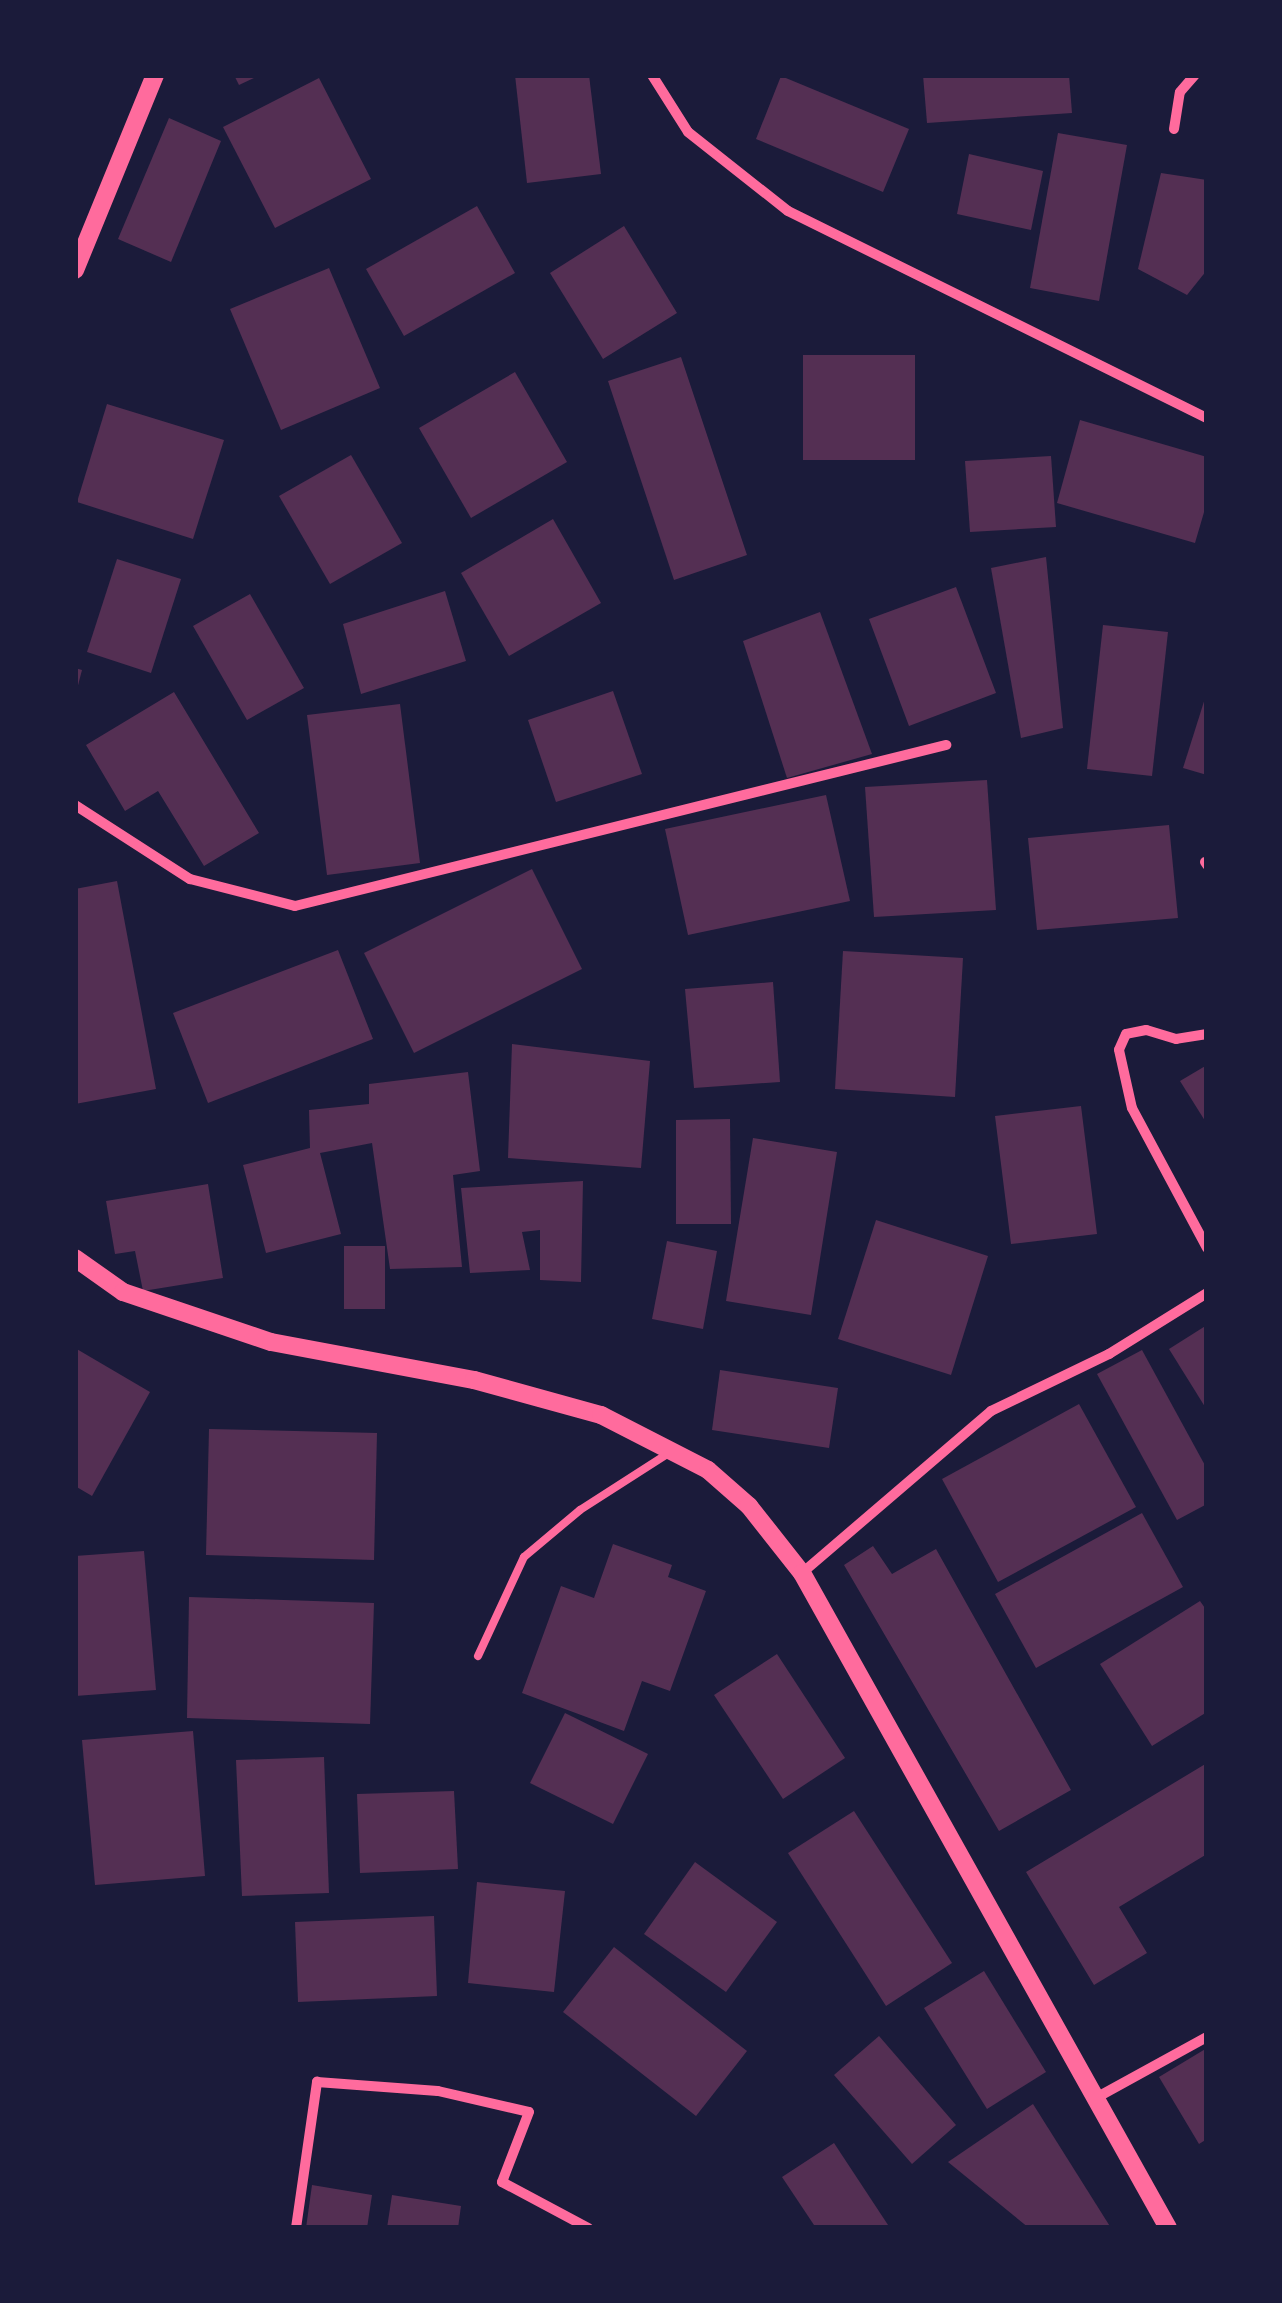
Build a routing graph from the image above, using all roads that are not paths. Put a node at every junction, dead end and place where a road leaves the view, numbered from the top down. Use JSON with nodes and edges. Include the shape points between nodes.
{"nodes":[{"id":1,"x":155,"y":75,"type":"edge"},
{"id":2,"x":652,"y":75,"type":"edge"},
{"id":3,"x":1195,"y":75,"type":"edge"},
{"id":4,"x":1174,"y":129,"type":"dead end"},
{"id":5,"x":75,"y":270,"type":"edge"},
{"id":6,"x":1207,"y":418,"type":"edge"},
{"id":7,"x":946,"y":745,"type":"dead end"},
{"id":8,"x":75,"y":804,"type":"edge"},
{"id":9,"x":1207,"y":1034,"type":"edge"},
{"id":10,"x":1207,"y":1248,"type":"edge"},
{"id":11,"x":75,"y":1258,"type":"edge"},
{"id":12,"x":1207,"y":1294,"type":"edge"},
{"id":13,"x":672,"y":1452,"type":"junction"},
{"id":14,"x":802,"y":1574,"type":"junction"},
{"id":15,"x":478,"y":1656,"type":"dead end"},
{"id":16,"x":1207,"y":2037,"type":"edge"},
{"id":17,"x":1094,"y":2099,"type":"junction"},
{"id":18,"x":296,"y":2228,"type":"edge"},
{"id":19,"x":588,"y":2228,"type":"edge"},
{"id":20,"x":1168,"y":2228,"type":"edge"}],
"edges":[{"from":1,"to":5,"type":"street"},
{"from":2,"to":6,"type":"street","via":[[688,132],[788,211]]},
{"from":3,"to":4,"type":"street","via":[[1180,92]]},
{"from":7,"to":8,"type":"street","via":[[296,906],[190,879]]},
{"from":9,"to":10,"type":"street","via":[[1176,1039],[1146,1030],[1126,1034],[1118,1050],[1132,1108]]},
{"from":11,"to":13,"type":"street","via":[[123,1292],[171,1312],[271,1342],[474,1380],[601,1415]]},
{"from":12,"to":14,"type":"street","via":[[1109,1354],[990,1411]]},
{"from":13,"to":14,"type":"street","via":[[708,1470],[750,1506]]},
{"from":13,"to":15,"type":"lane","via":[[580,1510],[524,1557]]},
{"from":14,"to":17,"type":"street"},
{"from":16,"to":17,"type":"street"},
{"from":17,"to":20,"type":"street"},
{"from":18,"to":19,"type":"street","via":[[317,2082],[438,2092],[529,2112],[502,2182]]}]}
